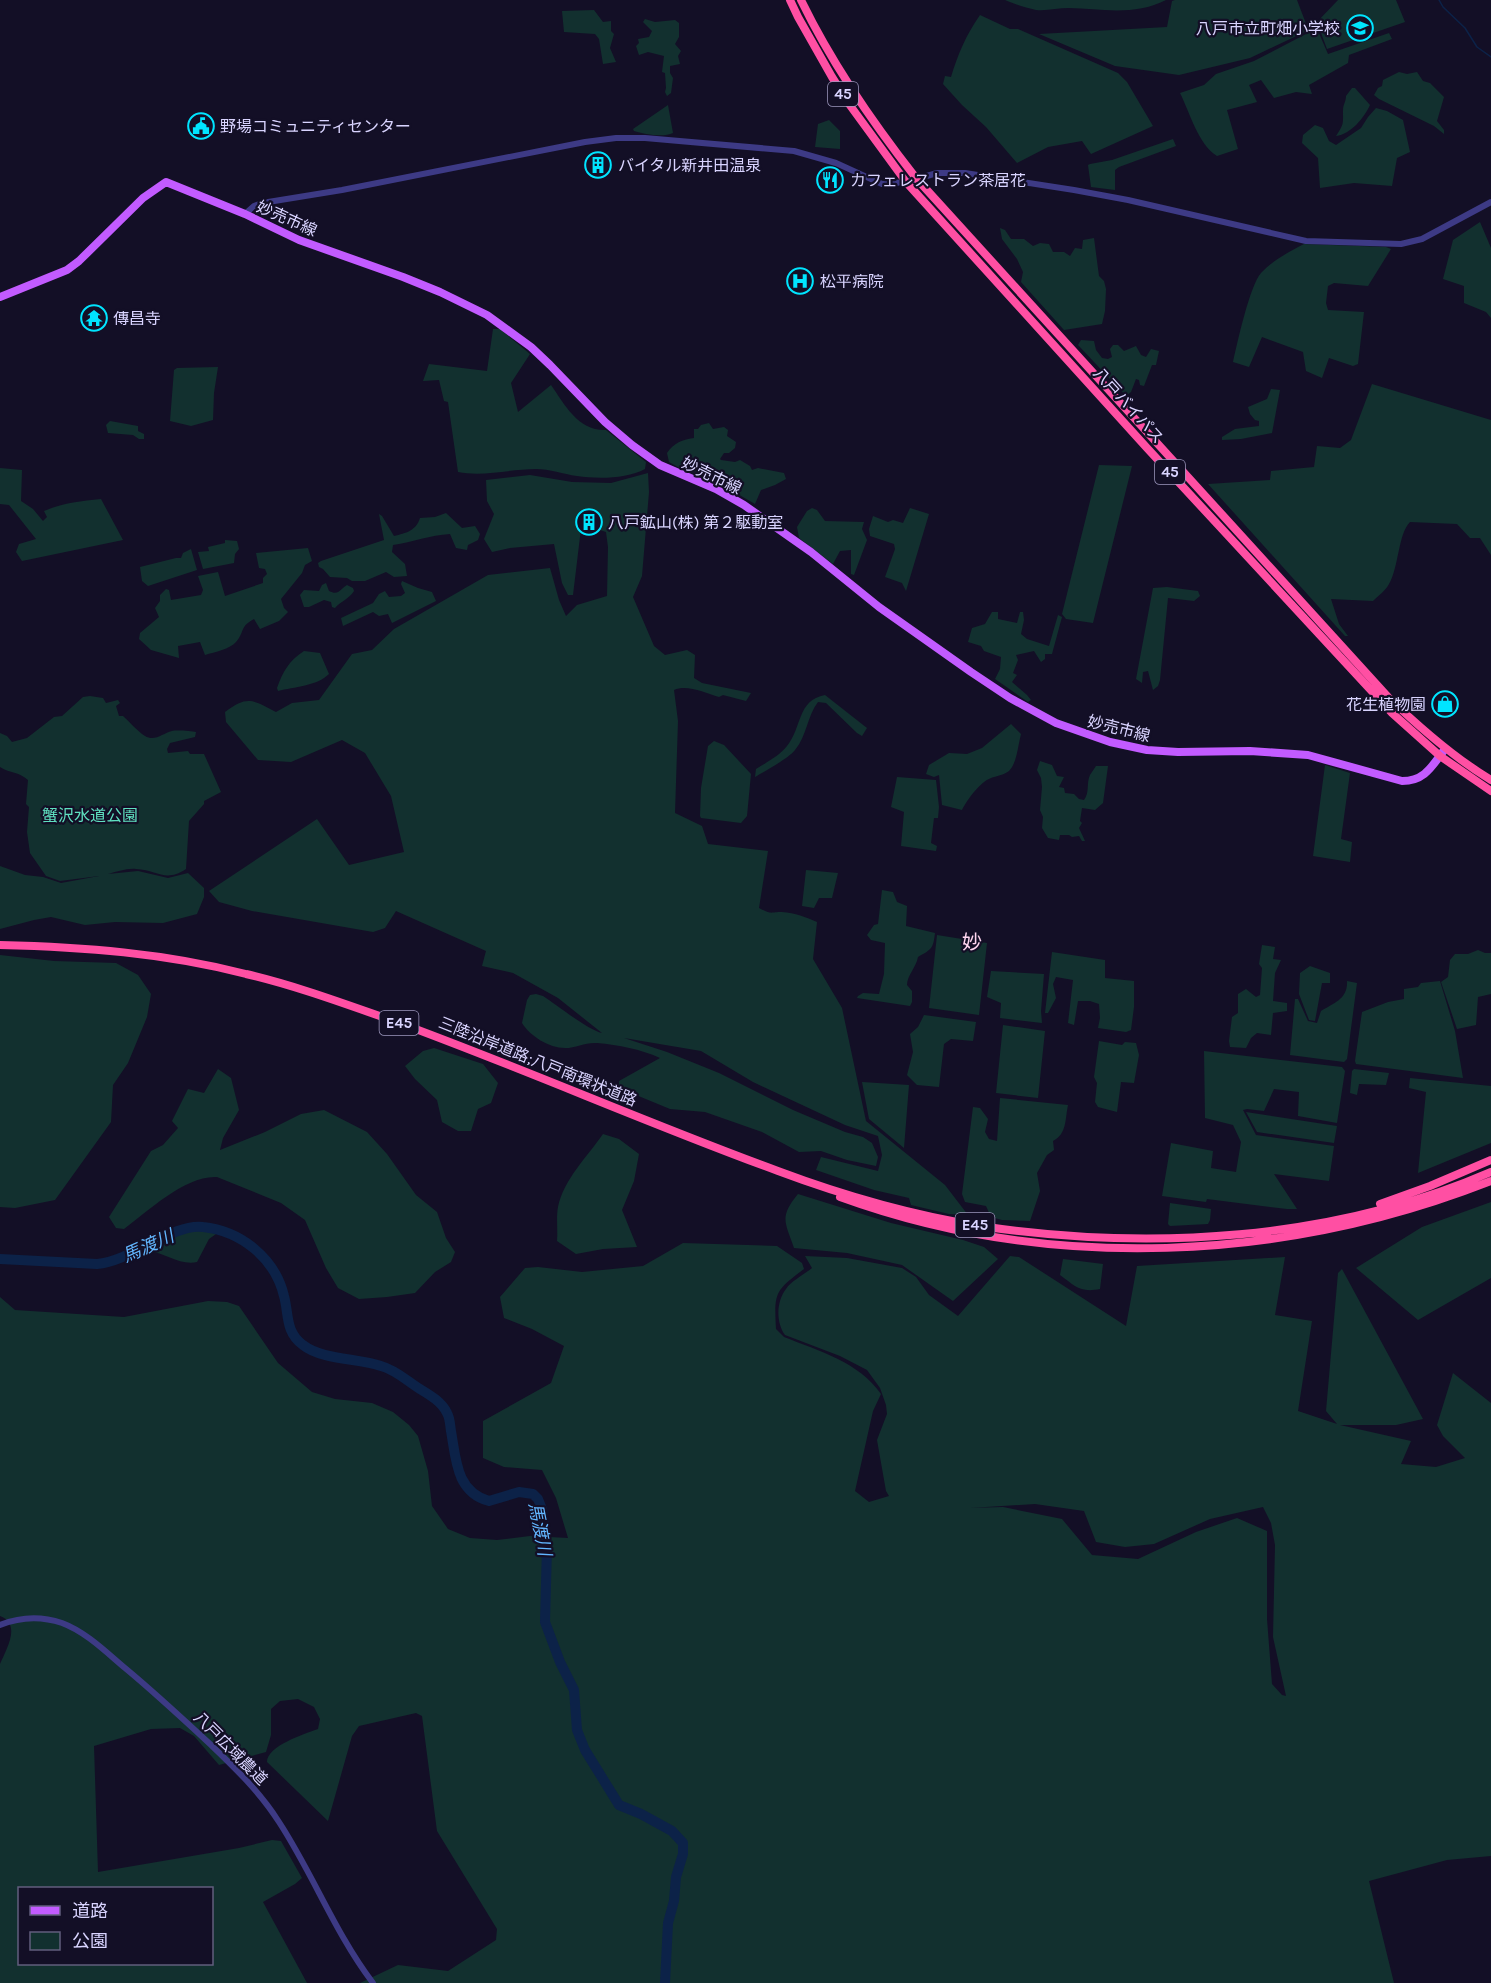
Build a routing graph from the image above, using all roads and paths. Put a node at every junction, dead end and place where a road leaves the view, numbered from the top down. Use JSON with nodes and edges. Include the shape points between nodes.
{"nodes":[{"id":1,"x":790,"y":0,"type":"edge"},
{"id":2,"x":801,"y":0,"type":"edge"},
{"id":3,"x":916,"y":178,"type":"junction"},
{"id":4,"x":906,"y":182,"type":"junction"},
{"id":5,"x":1491,"y":202,"type":"edge"},
{"id":6,"x":245,"y":214,"type":"junction"},
{"id":7,"x":0,"y":297,"type":"edge"},
{"id":8,"x":1443,"y":752,"type":"junction"},
{"id":9,"x":1491,"y":780,"type":"edge"},
{"id":10,"x":1491,"y":791,"type":"edge"},
{"id":11,"x":0,"y":945,"type":"edge"},
{"id":12,"x":1491,"y":1160,"type":"edge"},
{"id":13,"x":779,"y":1172,"type":"junction"},
{"id":14,"x":1491,"y":1172,"type":"edge"},
{"id":15,"x":1491,"y":1181,"type":"edge"},
{"id":16,"x":1328,"y":1221,"type":"junction"},
{"id":17,"x":0,"y":1625,"type":"edge"},
{"id":18,"x":373,"y":1983,"type":"edge"}],
"edges":[{"from":1,"to":4,"type":"highway","name":"八戸バイパス","number":"45","via":[[838,86]]},
{"from":2,"to":3,"type":"highway","name":"八戸バイパス","number":"45","via":[[857,100]]},
{"from":3,"to":4,"type":"street"},
{"from":3,"to":5,"type":"street","via":[[951,172],[999,177],[1330,243],[1401,244],[1422,239]]},
{"from":3,"to":8,"type":"highway","name":"八戸バイパス","number":"45","via":[[1353,659]]},
{"from":4,"to":6,"type":"street","via":[[882,184],[836,163],[794,152],[616,138],[262,202]]},
{"from":4,"to":8,"type":"highway","name":"八戸バイパス","number":"45","via":[[1392,713]]},
{"from":6,"to":7,"type":"main road","name":"妙売市線","via":[[166,182],[143,198],[67,270]]},
{"from":6,"to":8,"type":"main road","name":"妙売市線","via":[[299,240],[403,277],[487,315],[531,347],[632,445],[660,465],[744,505],[971,672],[1056,723],[1147,750],[1308,755],[1402,781],[1422,777]]},
{"from":8,"to":9,"type":"highway","name":"八戸バイパス","number":"45"},
{"from":8,"to":10,"type":"highway","name":"八戸バイパス","number":"45"},
{"from":11,"to":13,"type":"highway","name":"三陸沿岸道路;八戸南環状道路","number":"E45","via":[[144,954],[290,985],[467,1047]]},
{"from":12,"to":16,"type":"highway"},
{"from":13,"to":15,"type":"highway","name":"三陸沿岸道路;八戸南環状道路","number":"E45","via":[[846,1199],[968,1232],[1056,1244],[1154,1249],[1277,1239],[1344,1227]]},
{"from":13,"to":16,"type":"highway","name":"三陸沿岸道路;八戸南環状道路","number":"E45","via":[[900,1209],[1037,1233],[1177,1239]]},
{"from":14,"to":16,"type":"highway","name":"三陸沿岸道路;八戸南環状道路","number":"E45","via":[[1420,1198]]},
{"from":17,"to":18,"type":"street","name":"八戸広域農道","via":[[42,1618],[82,1634],[152,1690],[225,1758],[279,1822],[350,1950]]}]}
